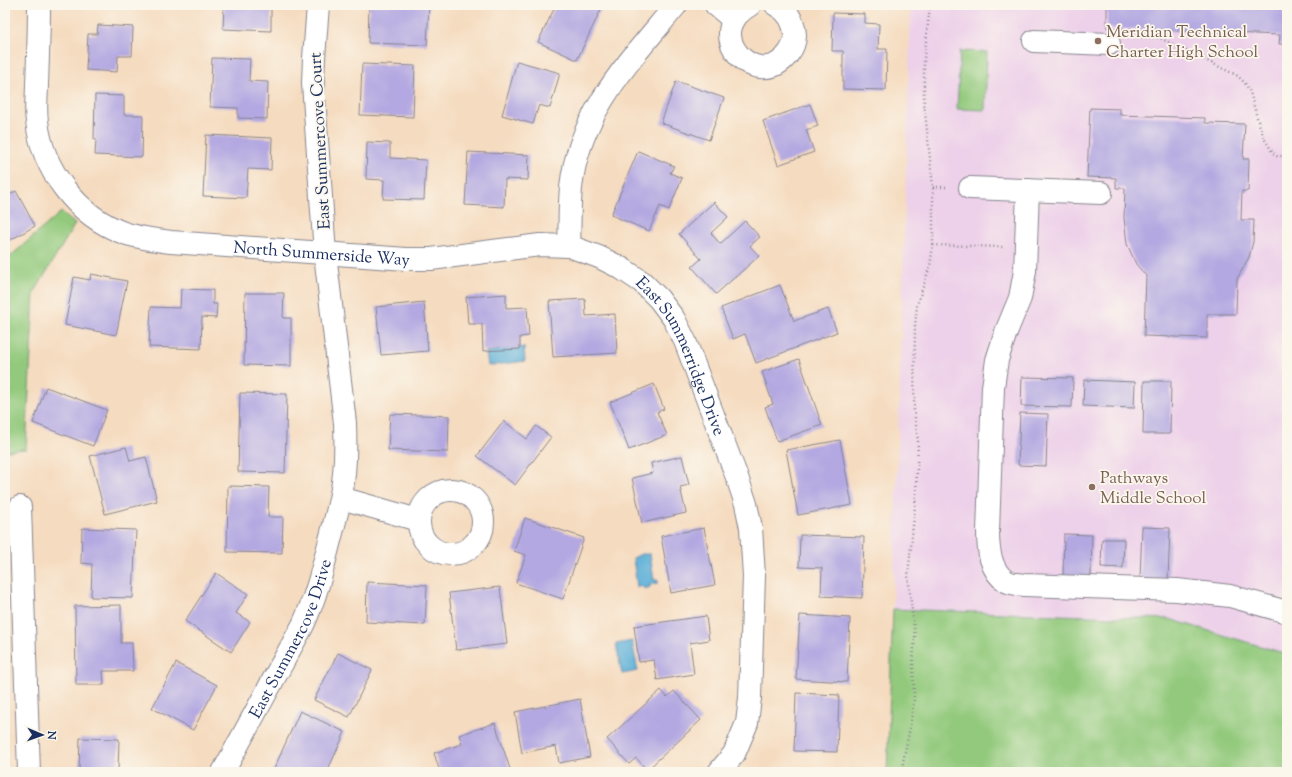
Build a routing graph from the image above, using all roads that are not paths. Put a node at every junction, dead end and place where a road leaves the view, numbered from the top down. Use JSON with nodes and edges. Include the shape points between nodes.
{"nodes":[{"id":1,"x":39,"y":5,"type":"edge"},
{"id":2,"x":318,"y":5,"type":"edge"},
{"id":3,"x":676,"y":5,"type":"edge"},
{"id":4,"x":716,"y":5,"type":"edge"},
{"id":5,"x":750,"y":5,"type":"edge"},
{"id":6,"x":776,"y":5,"type":"edge"},
{"id":7,"x":734,"y":20,"type":"junction"},
{"id":8,"x":1034,"y":41,"type":"dead end"},
{"id":9,"x":1109,"y":44,"type":"road end"},
{"id":10,"x":970,"y":188,"type":"dead end"},
{"id":11,"x":1028,"y":190,"type":"junction"},
{"id":12,"x":1101,"y":193,"type":"dead end"},
{"id":13,"x":569,"y":246,"type":"junction"},
{"id":14,"x":324,"y":254,"type":"junction"},
{"id":15,"x":341,"y":498,"type":"junction"},
{"id":16,"x":20,"y":507,"type":"dead end"},
{"id":17,"x":418,"y":520,"type":"dead end"},
{"id":18,"x":1287,"y":612,"type":"edge"},
{"id":19,"x":29,"y":772,"type":"edge"},
{"id":20,"x":223,"y":772,"type":"edge"},
{"id":21,"x":719,"y":772,"type":"edge"}],
"edges":[{"from":1,"to":14,"type":"street","name":"North Summerside Way","via":[[36,120],[51,168],[64,188],[81,206],[123,233],[147,239]]},
{"from":2,"to":14,"type":"street","name":"East Summercove Court","via":[[313,83]]},
{"from":3,"to":13,"type":"street","via":[[619,74],[592,115],[576,162],[571,187]]},
{"from":4,"to":7,"type":"street"},
{"from":5,"to":7,"type":"street","via":[[741,10]]},
{"from":6,"to":7,"type":"street","via":[[787,13],[794,24],[795,37],[792,49],[784,59],[773,66],[754,66],[738,56],[732,45],[730,32]]},
{"from":8,"to":9,"type":"street"},
{"from":10,"to":11,"type":"street"},
{"from":11,"to":12,"type":"street"},
{"from":11,"to":18,"type":"street","via":[[1025,271],[1020,298],[997,360],[993,387],[988,550],[994,569],[1006,581],[1024,585],[1177,590],[1230,596]]},
{"from":13,"to":14,"type":"street","name":"North Summerside Way","via":[[540,245],[431,259]]},
{"from":13,"to":21,"type":"street","name":"East Summerridge Drive","via":[[599,257],[642,282],[674,319],[746,504],[751,528],[754,576],[750,698],[747,723],[734,754]]},
{"from":14,"to":15,"type":"street","name":"East Summercove Drive","via":[[345,423],[346,448]]},
{"from":15,"to":17,"type":"street"},
{"from":15,"to":20,"type":"street","name":"East Summercove Drive","via":[[313,602]]},
{"from":16,"to":19,"type":"street"}]}
